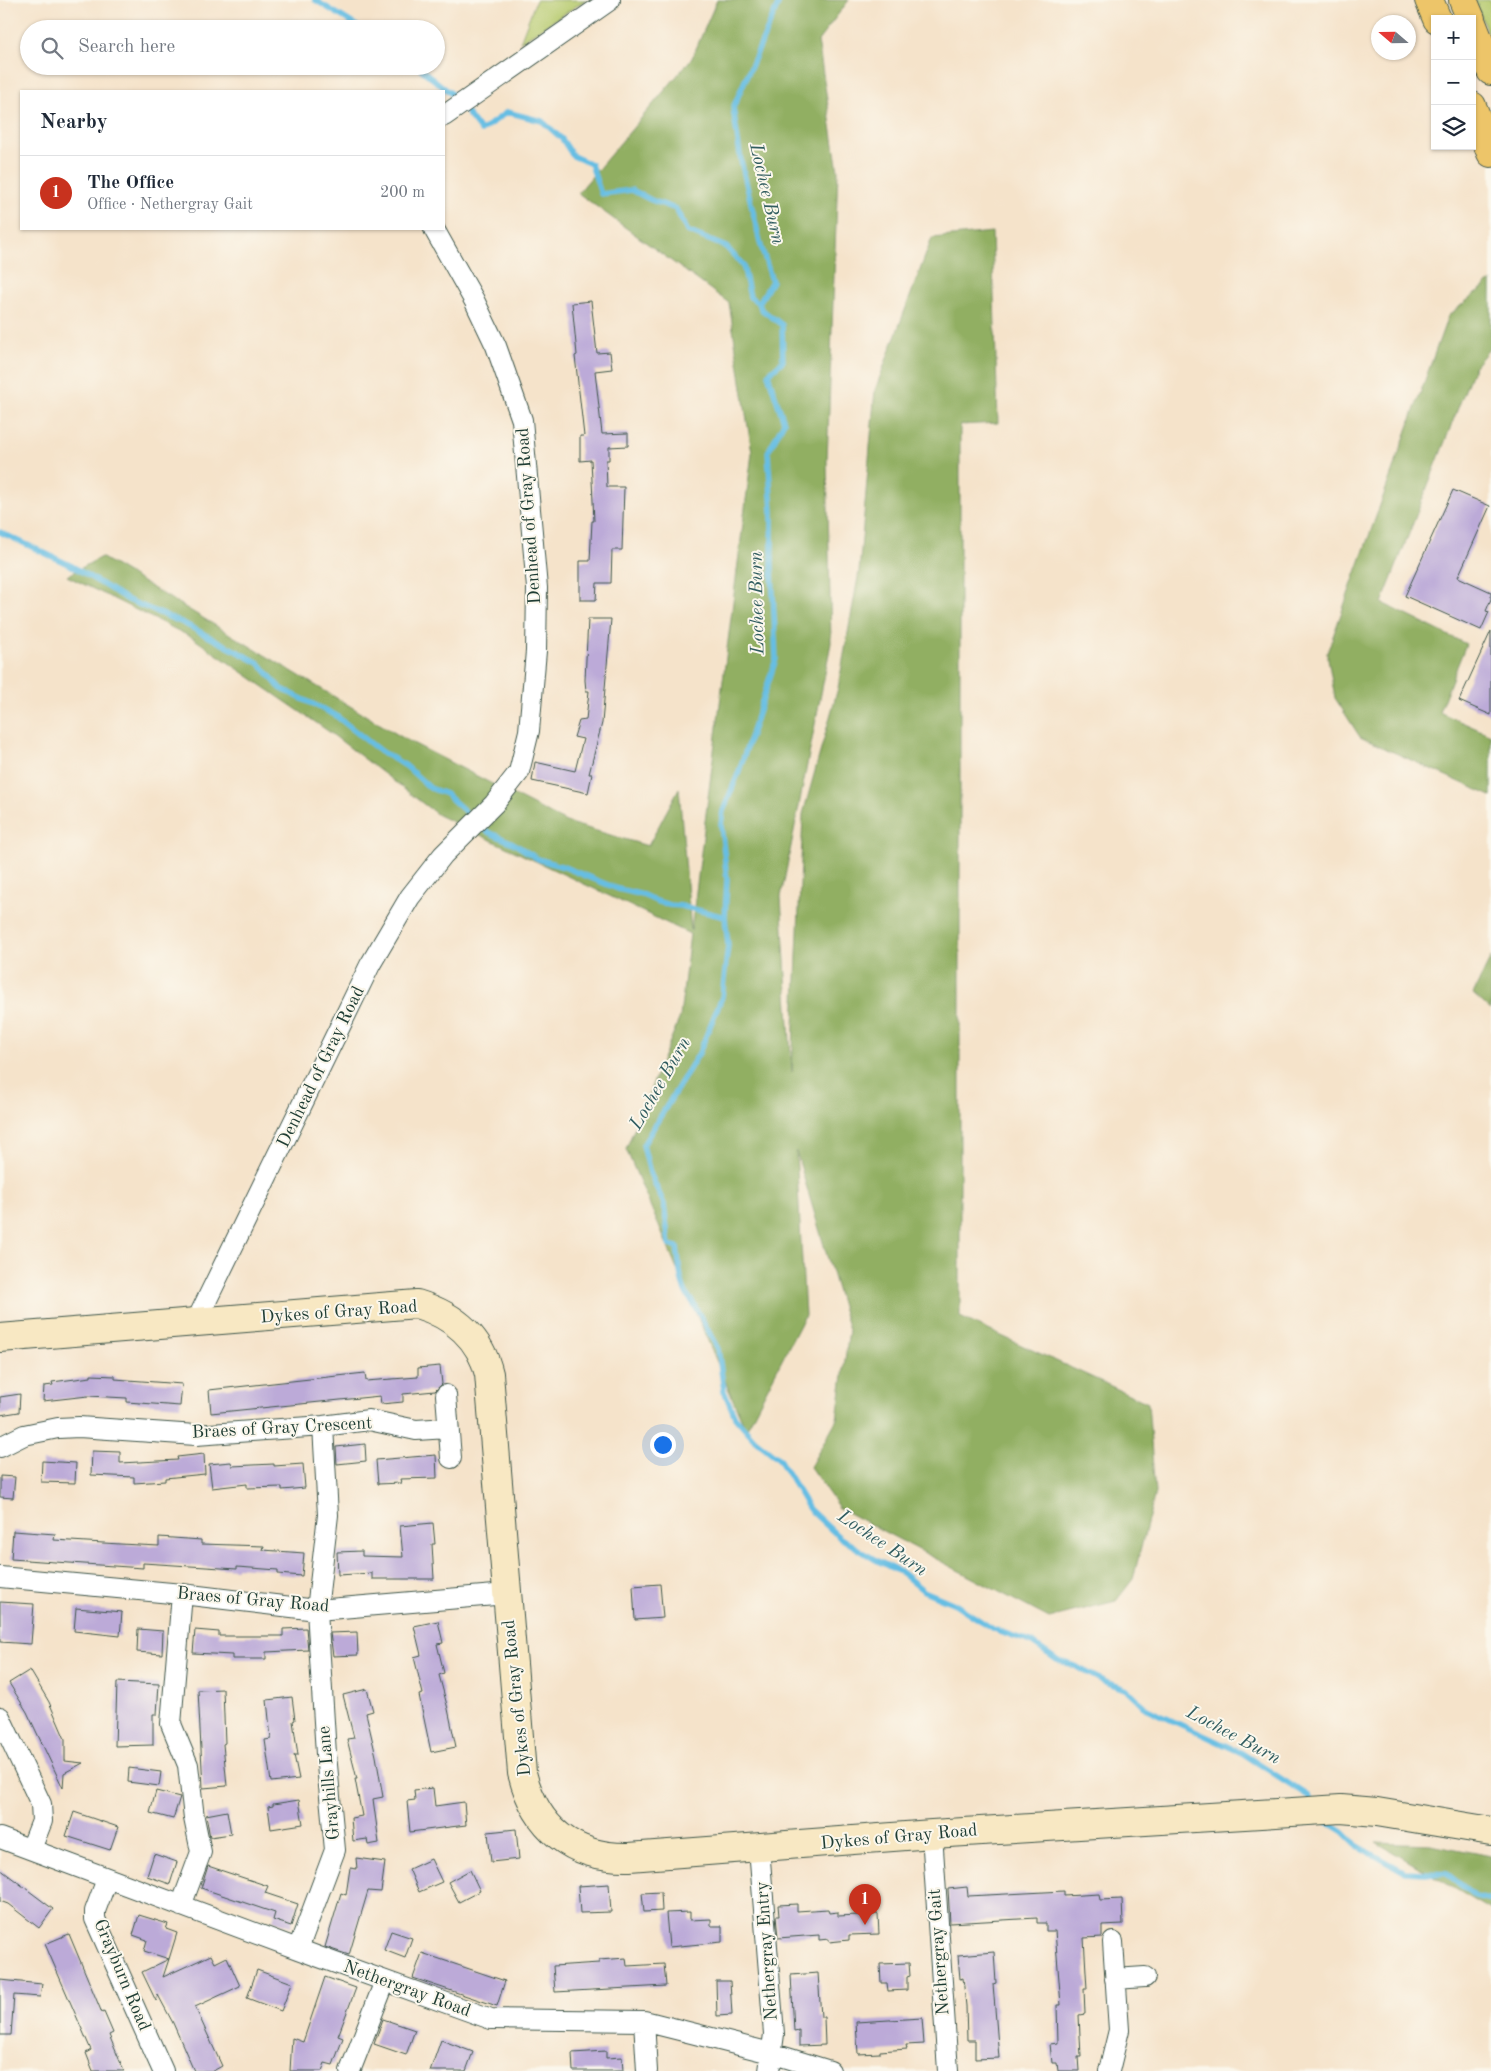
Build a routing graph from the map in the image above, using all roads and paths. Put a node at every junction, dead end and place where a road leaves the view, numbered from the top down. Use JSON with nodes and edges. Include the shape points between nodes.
{"nodes":[{"id":1,"x":610,"y":0,"type":"edge"},
{"id":2,"x":1429,"y":0,"type":"edge"},
{"id":3,"x":1463,"y":0,"type":"edge"},
{"id":4,"x":1435,"y":15,"type":"edge"},
{"id":5,"x":1469,"y":15,"type":"edge"},
{"id":6,"x":1476,"y":33,"type":"edge"},
{"id":7,"x":1491,"y":71,"type":"edge"},
{"id":8,"x":445,"y":115,"type":"edge"},
{"id":9,"x":1476,"y":116,"type":"edge"},
{"id":10,"x":1491,"y":153,"type":"edge"},
{"id":11,"x":435,"y":230,"type":"edge"},
{"id":12,"x":196,"y":1322,"type":"junction"},
{"id":13,"x":0,"y":1338,"type":"edge"},
{"id":14,"x":446,"y":1395,"type":"dead end"},
{"id":15,"x":323,"y":1426,"type":"junction"},
{"id":16,"x":448,"y":1428,"type":"junction"},
{"id":17,"x":0,"y":1447,"type":"edge"},
{"id":18,"x":451,"y":1458,"type":"dead end"},
{"id":19,"x":0,"y":1577,"type":"edge"},
{"id":20,"x":182,"y":1594,"type":"junction"},
{"id":21,"x":507,"y":1594,"type":"junction"},
{"id":22,"x":317,"y":1610,"type":"junction"},
{"id":23,"x":0,"y":1717,"type":"edge"},
{"id":24,"x":1491,"y":1831,"type":"edge"},
{"id":25,"x":932,"y":1834,"type":"junction"},
{"id":26,"x":0,"y":1838,"type":"edge"},
{"id":27,"x":759,"y":1848,"type":"junction"},
{"id":28,"x":31,"y":1850,"type":"junction"},
{"id":29,"x":107,"y":1879,"type":"junction"},
{"id":30,"x":181,"y":1906,"type":"junction"},
{"id":31,"x":1113,"y":1942,"type":"dead end"},
{"id":32,"x":298,"y":1949,"type":"junction"},
{"id":33,"x":1146,"y":1977,"type":"dead end"},
{"id":34,"x":1115,"y":1979,"type":"junction"},
{"id":35,"x":385,"y":1980,"type":"junction"},
{"id":36,"x":644,"y":2021,"type":"junction"},
{"id":37,"x":770,"y":2062,"type":"edge"},
{"id":38,"x":163,"y":2071,"type":"edge"},
{"id":39,"x":350,"y":2071,"type":"edge"},
{"id":40,"x":646,"y":2071,"type":"edge"},
{"id":41,"x":830,"y":2071,"type":"edge"},
{"id":42,"x":948,"y":2071,"type":"edge"},
{"id":43,"x":1109,"y":2071,"type":"edge"}],
"edges":[{"from":1,"to":8,"type":"street"},
{"from":2,"to":4,"type":"highway"},
{"from":3,"to":5,"type":"highway"},
{"from":6,"to":7,"type":"highway"},
{"from":9,"to":10,"type":"highway"},
{"from":11,"to":12,"type":"street","name":"Denhead of Gray Road","via":[[496,346],[522,420],[537,588],[530,731],[519,772],[410,897],[370,965]]},
{"from":12,"to":13,"type":"street","name":"Dykes of Gray Road"},
{"from":12,"to":21,"type":"street","name":"Dykes of Gray Road","via":[[416,1304],[438,1310],[470,1334],[489,1374]]},
{"from":14,"to":16,"type":"street"},
{"from":15,"to":16,"type":"street","name":"Braes of Gray Crescent","via":[[369,1420],[416,1430]]},
{"from":15,"to":17,"type":"street","name":"Braes of Gray Crescent","via":[[196,1435],[58,1428],[24,1435]]},
{"from":15,"to":22,"type":"street","name":"Grayhills Lane","via":[[328,1515]]},
{"from":16,"to":18,"type":"street"},
{"from":19,"to":20,"type":"street","name":"Braes of Gray Road"},
{"from":20,"to":22,"type":"street","name":"Braes of Gray Road"},
{"from":20,"to":30,"type":"street","via":[[171,1724],[188,1765],[201,1852]]},
{"from":21,"to":22,"type":"street","name":"Braes of Gray Road"},
{"from":21,"to":27,"type":"street","name":"Dykes of Gray Road","via":[[522,1773],[536,1810],[549,1827],[580,1849],[610,1857]]},
{"from":22,"to":32,"type":"street","name":"Grayhills Lane","via":[[335,1850]]},
{"from":23,"to":28,"type":"street","via":[[41,1804],[42,1821]]},
{"from":24,"to":25,"type":"street","name":"Dykes of Gray Road","via":[[1341,1809]]},
{"from":25,"to":27,"type":"street","name":"Dykes of Gray Road"},
{"from":25,"to":42,"type":"street","name":"Nethergray Gait"},
{"from":26,"to":28,"type":"street","name":"Nethergray Road"},
{"from":27,"to":37,"type":"street","name":"Nethergray Entry","via":[[774,2034]]},
{"from":28,"to":29,"type":"street","name":"Nethergray Road"},
{"from":29,"to":30,"type":"street","name":"Nethergray Road"},
{"from":29,"to":38,"type":"street","name":"Grayburn Road","via":[[95,1919]]},
{"from":30,"to":32,"type":"street","name":"Nethergray Road"},
{"from":31,"to":34,"type":"street"},
{"from":32,"to":35,"type":"street","name":"Nethergray Road"},
{"from":33,"to":34,"type":"street"},
{"from":34,"to":43,"type":"street","via":[[1118,2030]]},
{"from":35,"to":36,"type":"street","name":"Nethergray Road","via":[[491,2019]]},
{"from":35,"to":39,"type":"street"},
{"from":36,"to":37,"type":"street","name":"Nethergray Road"},
{"from":36,"to":40,"type":"street"},
{"from":37,"to":41,"type":"street","name":"Nethergray Road"}]}
